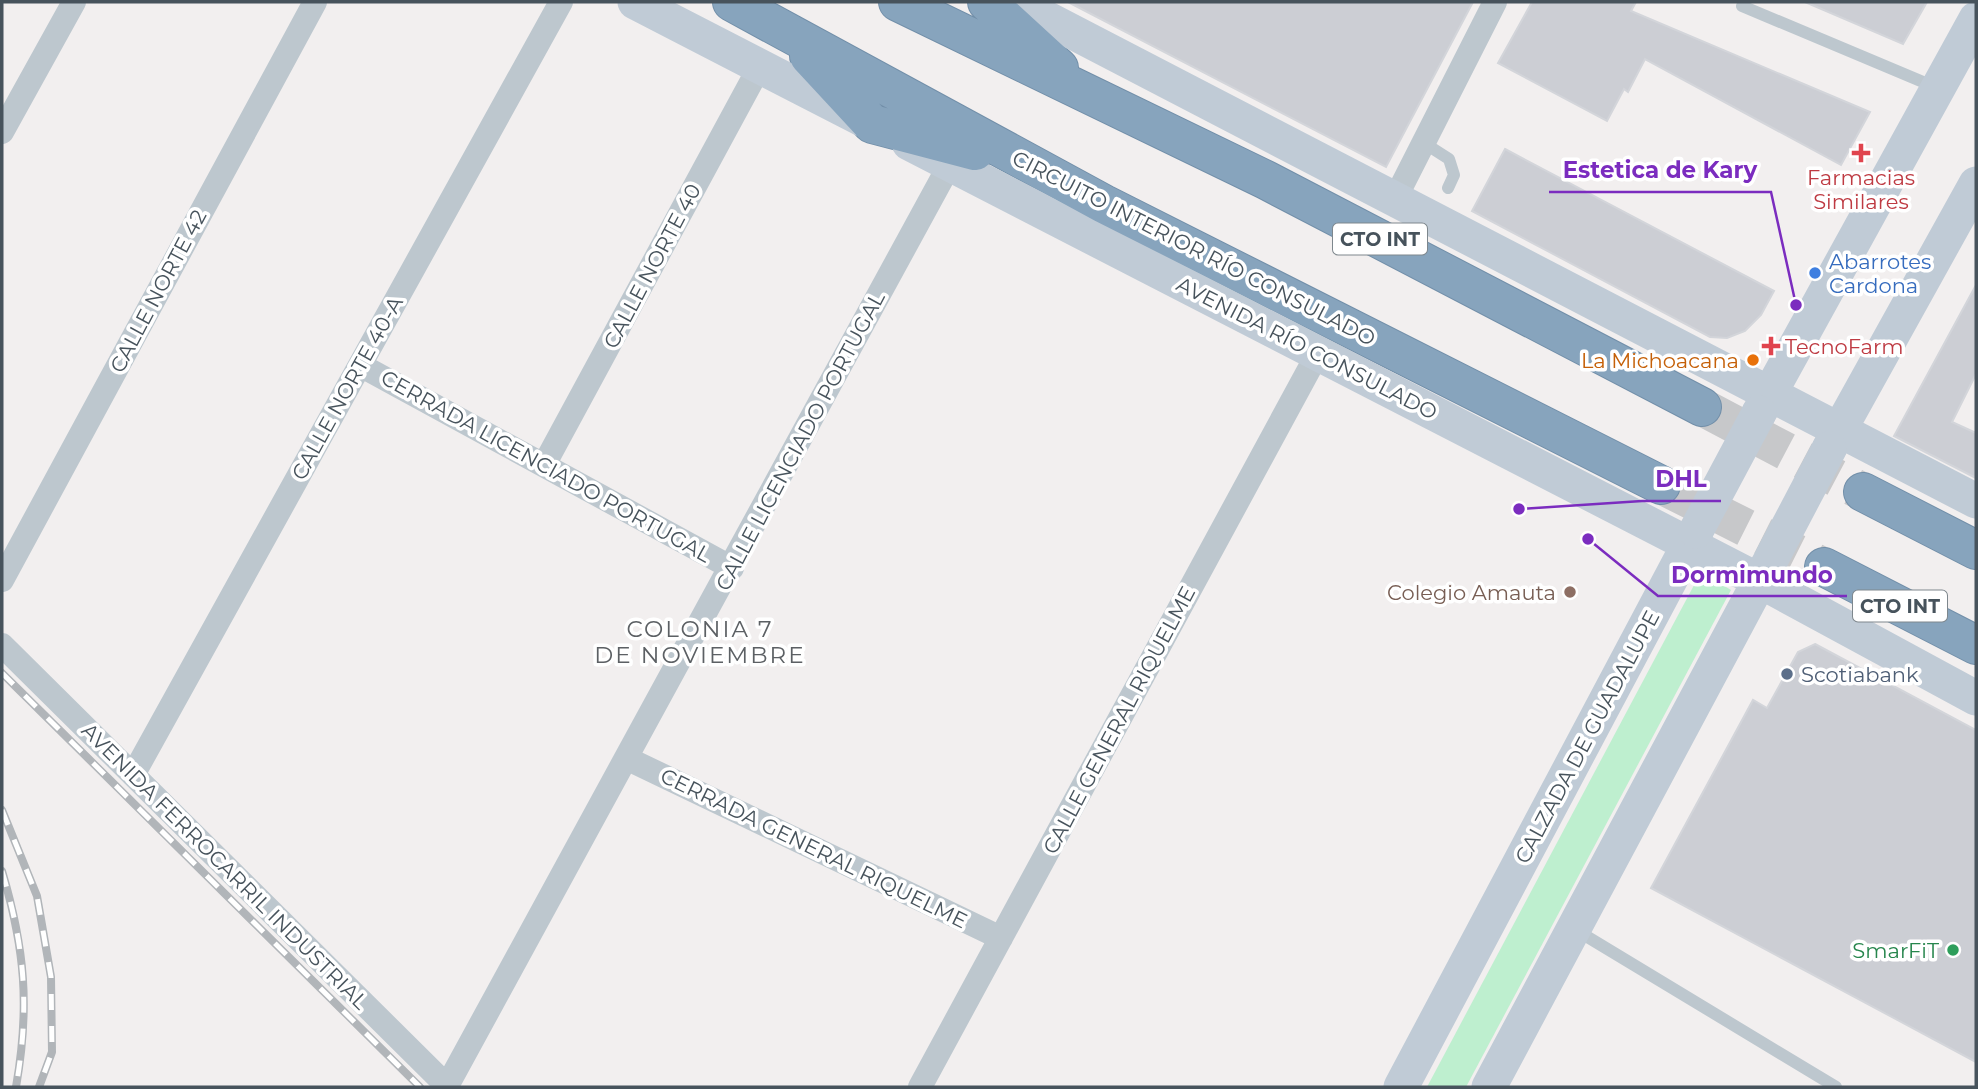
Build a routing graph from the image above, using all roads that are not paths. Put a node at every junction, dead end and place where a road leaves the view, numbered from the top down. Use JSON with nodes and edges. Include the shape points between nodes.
{"nodes":[{"id":1,"x":74,"y":2,"type":"edge"},
{"id":2,"x":315,"y":2,"type":"edge"},
{"id":3,"x":561,"y":2,"type":"edge"},
{"id":4,"x":635,"y":2,"type":"edge"},
{"id":5,"x":732,"y":2,"type":"edge"},
{"id":6,"x":898,"y":2,"type":"edge"},
{"id":7,"x":987,"y":2,"type":"edge"},
{"id":8,"x":1495,"y":2,"type":"edge"},
{"id":9,"x":1026,"y":4,"type":"edge"},
{"id":10,"x":1742,"y":6,"type":"dead end"},
{"id":11,"x":1976,"y":19,"type":"edge"},
{"id":12,"x":786,"y":31,"type":"junction"},
{"id":13,"x":760,"y":66,"type":"junction"},
{"id":14,"x":1081,"y":89,"type":"junction"},
{"id":15,"x":1939,"y":89,"type":"junction"},
{"id":16,"x":872,"y":124,"type":"junction"},
{"id":17,"x":2,"y":132,"type":"edge"},
{"id":18,"x":1424,"y":143,"type":"junction"},
{"id":19,"x":950,"y":164,"type":"junction"},
{"id":20,"x":1033,"y":166,"type":"junction"},
{"id":21,"x":1976,"y":184,"type":"edge"},
{"id":22,"x":1448,"y":188,"type":"dead end"},
{"id":23,"x":1395,"y":199,"type":"junction"},
{"id":24,"x":1318,"y":353,"type":"junction"},
{"id":25,"x":360,"y":365,"type":"junction"},
{"id":26,"x":1765,"y":403,"type":"junction"},
{"id":27,"x":1702,"y":407,"type":"tunnel mouth"},
{"id":28,"x":1834,"y":438,"type":"junction"},
{"id":29,"x":544,"y":465,"type":"junction"},
{"id":30,"x":1661,"y":485,"type":"tunnel mouth"},
{"id":31,"x":1863,"y":492,"type":"tunnel mouth"},
{"id":32,"x":1976,"y":501,"type":"edge"},
{"id":33,"x":1693,"y":538,"type":"junction"},
{"id":34,"x":1976,"y":550,"type":"edge"},
{"id":35,"x":1824,"y":567,"type":"tunnel mouth"},
{"id":36,"x":732,"y":568,"type":"junction"},
{"id":37,"x":1763,"y":574,"type":"junction"},
{"id":38,"x":2,"y":580,"type":"edge"},
{"id":39,"x":2,"y":645,"type":"edge"},
{"id":40,"x":1976,"y":645,"type":"edge"},
{"id":41,"x":1976,"y":698,"type":"edge"},
{"id":42,"x":628,"y":759,"type":"junction"},
{"id":43,"x":133,"y":775,"type":"junction"},
{"id":44,"x":1572,"y":928,"type":"junction"},
{"id":45,"x":1001,"y":938,"type":"junction"},
{"id":46,"x":448,"y":1087,"type":"edge"},
{"id":47,"x":920,"y":1087,"type":"edge"},
{"id":48,"x":1401,"y":1087,"type":"edge"},
{"id":49,"x":1489,"y":1087,"type":"edge"},
{"id":50,"x":1836,"y":1087,"type":"edge"}],
"edges":[{"from":1,"to":17,"type":"street"},
{"from":2,"to":38,"type":"street","name":"CALLE NORTE 42"},
{"from":3,"to":25,"type":"street","name":"CALLE NORTE 40-A"},
{"from":4,"to":13,"type":"main road","name":"AVENIDA RÍO CONSULADO","number":"CTO INT"},
{"from":5,"to":12,"type":"highway","name":"CIRCUITO INTERIOR RÍO CONSULADO"},
{"from":6,"to":14,"type":"highway","number":"CTO INT"},
{"from":7,"to":14,"type":"highway"},
{"from":8,"to":18,"type":"street"},
{"from":9,"to":23,"type":"main road","number":"CTO INT"},
{"from":10,"to":15,"type":"lane"},
{"from":11,"to":15,"type":"main road","name":"CALZADA DE GUADALUPE"},
{"from":12,"to":16,"type":"highway"},
{"from":12,"to":20,"type":"highway","name":"CIRCUITO INTERIOR RÍO CONSULADO"},
{"from":13,"to":16,"type":"main road","name":"AVENIDA RÍO CONSULADO","number":"CTO INT"},
{"from":13,"to":29,"type":"street","name":"CALLE NORTE 40"},
{"from":14,"to":27,"type":"highway","number":"CTO INT"},
{"from":15,"to":26,"type":"main road","name":"CALZADA DE GUADALUPE"},
{"from":16,"to":19,"type":"main road","name":"AVENIDA RÍO CONSULADO","number":"CTO INT"},
{"from":16,"to":20,"type":"highway"},
{"from":18,"to":22,"type":"lane","via":[[1449,159],[1454,175]]},
{"from":18,"to":23,"type":"street"},
{"from":19,"to":24,"type":"main road","name":"AVENIDA RÍO CONSULADO","number":"CTO INT"},
{"from":19,"to":36,"type":"street","name":"CALLE LICENCIADO PORTUGAL"},
{"from":20,"to":30,"type":"highway","name":"CIRCUITO INTERIOR RÍO CONSULADO"},
{"from":21,"to":28,"type":"main road"},
{"from":23,"to":26,"type":"main road","number":"CTO INT"},
{"from":24,"to":33,"type":"main road","name":"AVENIDA RÍO CONSULADO","number":"CTO INT"},
{"from":24,"to":45,"type":"street","name":"CALLE GENERAL RIQUELME"},
{"from":25,"to":29,"type":"street","name":"CERRADA LICENCIADO PORTUGAL"},
{"from":25,"to":43,"type":"street","name":"CALLE NORTE 40-A"},
{"from":26,"to":28,"type":"main road","number":"CTO INT"},
{"from":26,"to":33,"type":"main road","name":"CALZADA DE GUADALUPE","bridge":true},
{"from":28,"to":32,"type":"main road","number":"CTO INT"},
{"from":28,"to":37,"type":"main road","bridge":true},
{"from":29,"to":36,"type":"street","name":"CERRADA LICENCIADO PORTUGAL"},
{"from":31,"to":34,"type":"highway"},
{"from":33,"to":37,"type":"main road","name":"AVENIDA RÍO CONSULADO","number":"CTO INT"},
{"from":33,"to":48,"type":"main road","name":"CALZADA DE GUADALUPE"},
{"from":35,"to":40,"type":"highway","number":"CTO INT"},
{"from":36,"to":42,"type":"street","name":"CALLE LICENCIADO PORTUGAL"},
{"from":37,"to":41,"type":"main road","name":"AVENIDA RÍO CONSULADO","number":"CTO INT"},
{"from":37,"to":44,"type":"main road"},
{"from":39,"to":43,"type":"street","name":"AVENIDA FERROCARRIL INDUSTRIAL"},
{"from":42,"to":45,"type":"street","name":"CERRADA GENERAL RIQUELME"},
{"from":42,"to":46,"type":"street","name":"CALLE LICENCIADO PORTUGAL"},
{"from":43,"to":46,"type":"street","name":"AVENIDA FERROCARRIL INDUSTRIAL"},
{"from":44,"to":49,"type":"main road"},
{"from":44,"to":50,"type":"lane"},
{"from":45,"to":47,"type":"street","name":"CALLE GENERAL RIQUELME"}]}
